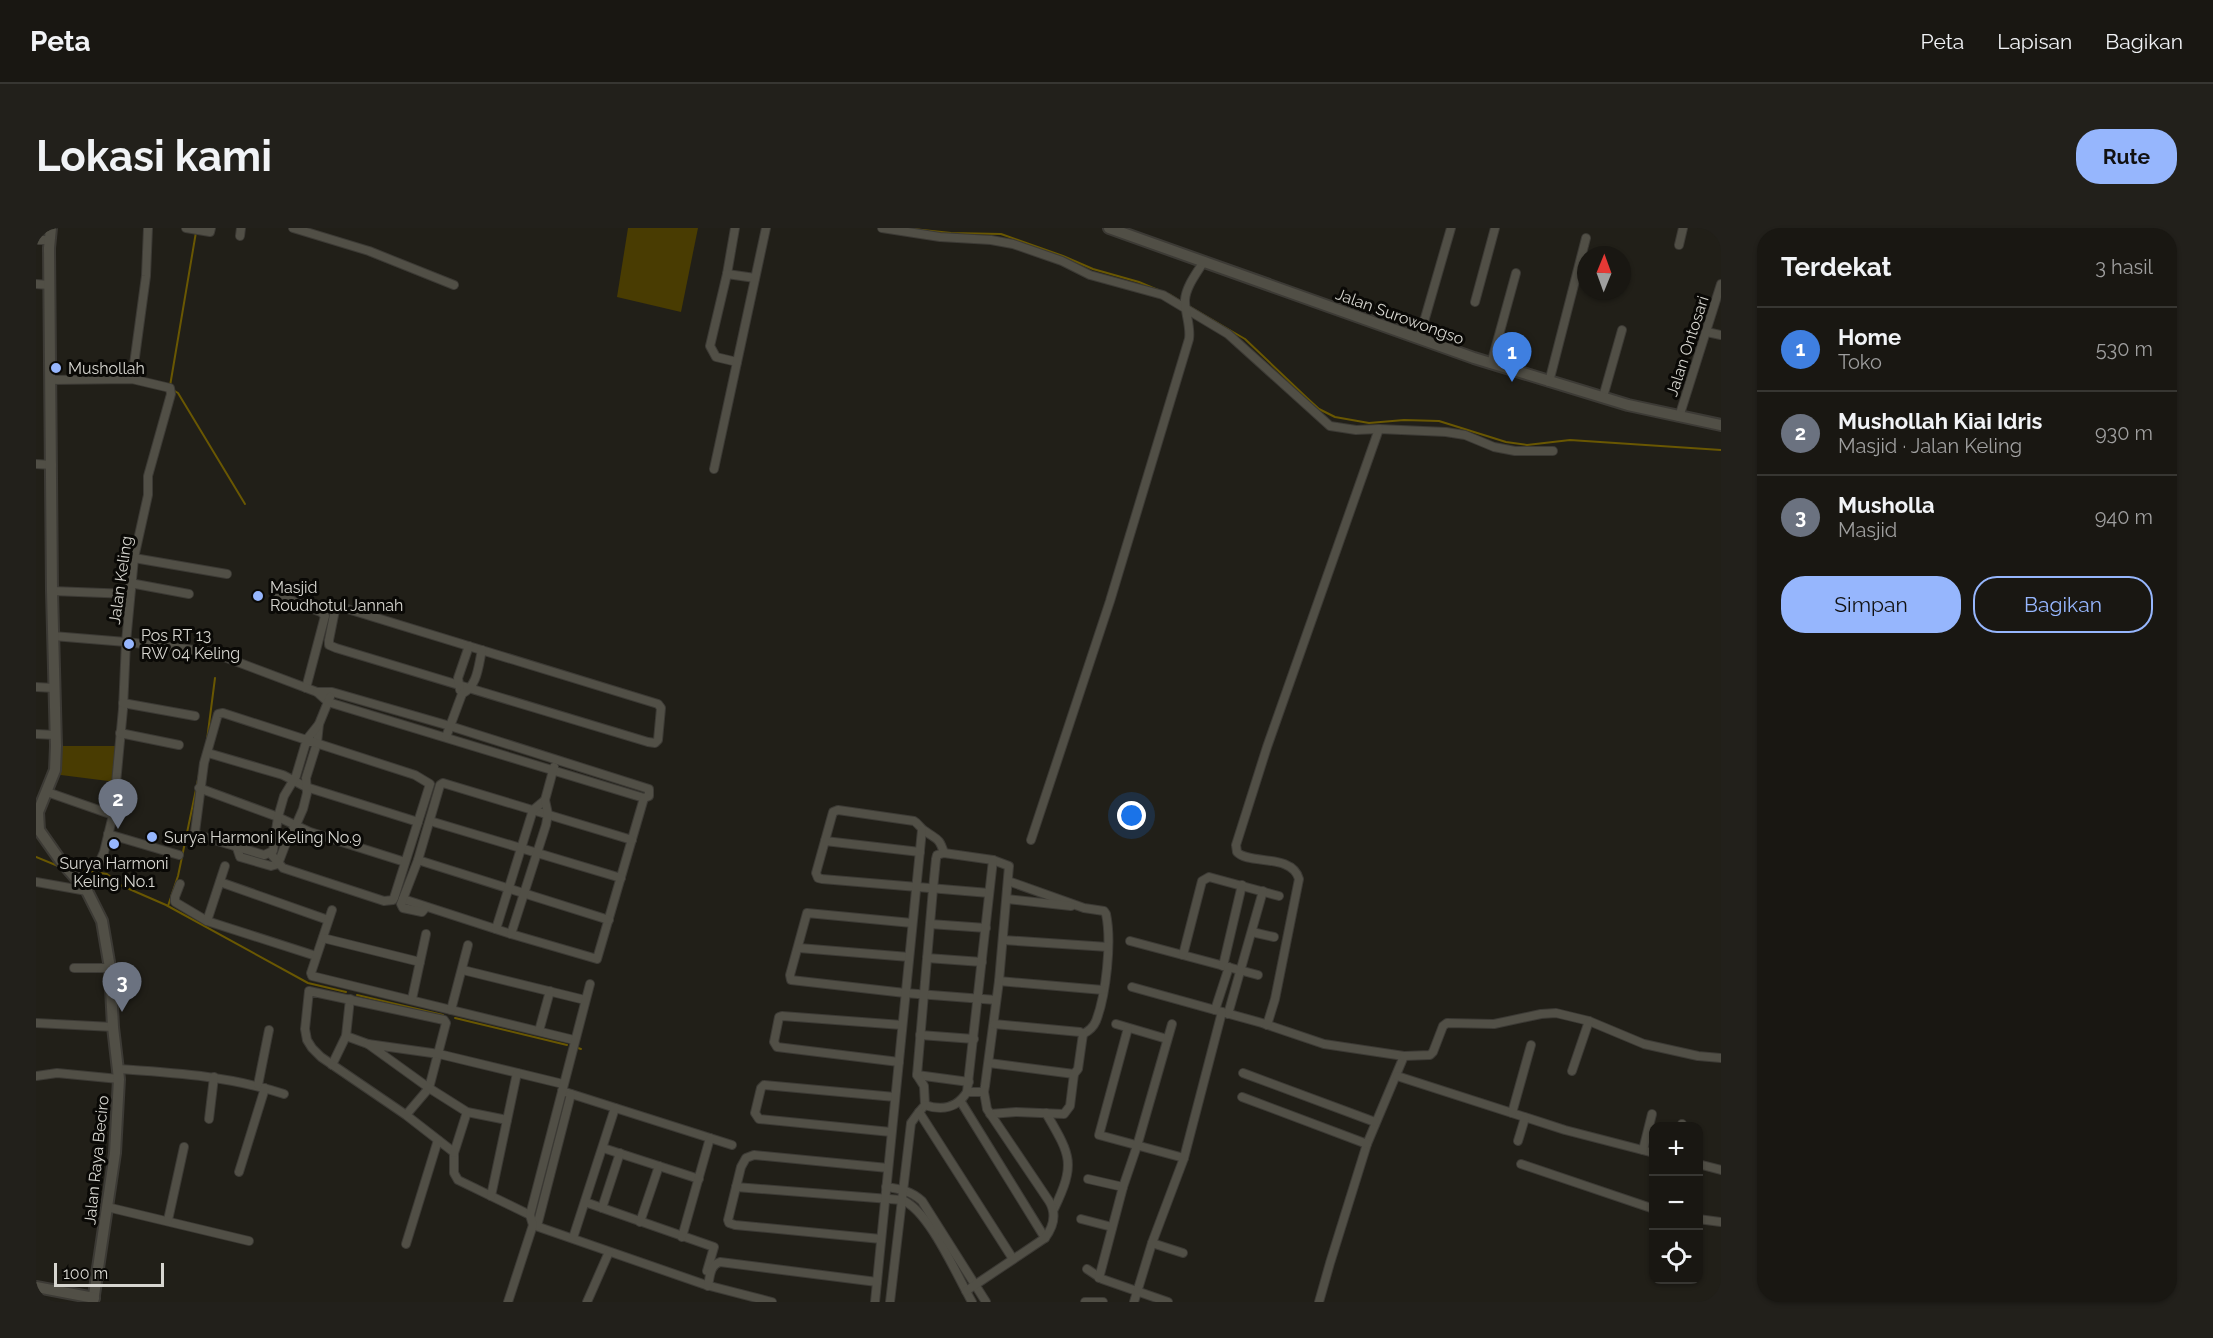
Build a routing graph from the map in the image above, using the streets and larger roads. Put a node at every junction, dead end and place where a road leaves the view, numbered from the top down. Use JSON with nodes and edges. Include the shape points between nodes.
{"nodes":[{"id":1,"x":51,"y":228,"type":"edge"},
{"id":2,"x":148,"y":228,"type":"edge"},
{"id":3,"x":186,"y":228,"type":"edge"},
{"id":4,"x":212,"y":228,"type":"edge"},
{"id":5,"x":294,"y":228,"type":"edge"},
{"id":6,"x":735,"y":228,"type":"edge"},
{"id":7,"x":766,"y":228,"type":"edge"},
{"id":8,"x":882,"y":228,"type":"edge"},
{"id":9,"x":1109,"y":228,"type":"edge"},
{"id":10,"x":1451,"y":228,"type":"edge"},
{"id":11,"x":1496,"y":228,"type":"edge"},
{"id":12,"x":1683,"y":228,"type":"edge"},
{"id":13,"x":1586,"y":238,"type":"dead end"},
{"id":14,"x":36,"y":240,"type":"edge"},
{"id":15,"x":50,"y":240,"type":"junction"},
{"id":16,"x":1679,"y":245,"type":"dead end"},
{"id":17,"x":1204,"y":261,"type":"junction"},
{"id":18,"x":1516,"y":273,"type":"dead end"},
{"id":19,"x":727,"y":274,"type":"junction"},
{"id":20,"x":755,"y":278,"type":"junction"},
{"id":21,"x":36,"y":284,"type":"edge"},
{"id":22,"x":49,"y":285,"type":"junction"},
{"id":23,"x":454,"y":285,"type":"dead end"},
{"id":24,"x":1721,"y":286,"type":"edge"},
{"id":25,"x":1475,"y":302,"type":"dead end"},
{"id":26,"x":1186,"y":305,"type":"junction"},
{"id":27,"x":1622,"y":330,"type":"dead end"},
{"id":28,"x":1707,"y":332,"type":"junction"},
{"id":29,"x":1721,"y":335,"type":"edge"},
{"id":30,"x":1419,"y":339,"type":"junction"},
{"id":31,"x":737,"y":362,"type":"junction"},
{"id":32,"x":1491,"y":364,"type":"junction"},
{"id":33,"x":132,"y":379,"type":"junction"},
{"id":34,"x":50,"y":380,"type":"junction"},
{"id":35,"x":1549,"y":382,"type":"junction"},
{"id":36,"x":1603,"y":397,"type":"junction"},
{"id":37,"x":1679,"y":417,"type":"junction"},
{"id":38,"x":1721,"y":425,"type":"edge"},
{"id":39,"x":1379,"y":431,"type":"junction"},
{"id":40,"x":1553,"y":451,"type":"dead end"},
{"id":41,"x":36,"y":464,"type":"edge"},
{"id":42,"x":52,"y":465,"type":"junction"},
{"id":43,"x":714,"y":469,"type":"dead end"},
{"id":44,"x":134,"y":558,"type":"junction"},
{"id":45,"x":227,"y":574,"type":"dead end"},
{"id":46,"x":130,"y":583,"type":"junction"},
{"id":47,"x":52,"y":591,"type":"junction"},
{"id":48,"x":130,"y":594,"type":"junction"},
{"id":49,"x":189,"y":594,"type":"dead end"},
{"id":50,"x":277,"y":595,"type":"dead end"},
{"id":51,"x":53,"y":636,"type":"junction"},
{"id":52,"x":126,"y":642,"type":"junction"},
{"id":53,"x":469,"y":646,"type":"junction"},
{"id":54,"x":482,"y":650,"type":"junction"},
{"id":55,"x":458,"y":686,"type":"junction"},
{"id":56,"x":36,"y":687,"type":"edge"},
{"id":57,"x":54,"y":688,"type":"junction"},
{"id":58,"x":306,"y":688,"type":"junction"},
{"id":59,"x":470,"y":689,"type":"junction"},
{"id":60,"x":317,"y":692,"type":"junction"},
{"id":61,"x":332,"y":692,"type":"junction"},
{"id":62,"x":462,"y":694,"type":"junction"},
{"id":63,"x":123,"y":702,"type":"junction"},
{"id":64,"x":328,"y":702,"type":"junction"},
{"id":65,"x":195,"y":716,"type":"dead end"},
{"id":66,"x":319,"y":724,"type":"junction"},
{"id":67,"x":450,"y":726,"type":"junction"},
{"id":68,"x":120,"y":733,"type":"junction"},
{"id":69,"x":36,"y":734,"type":"edge"},
{"id":70,"x":55,"y":735,"type":"junction"},
{"id":71,"x":446,"y":737,"type":"junction"},
{"id":72,"x":307,"y":739,"type":"junction"},
{"id":73,"x":316,"y":743,"type":"junction"},
{"id":74,"x":179,"y":745,"type":"dead end"},
{"id":75,"x":208,"y":753,"type":"junction"},
{"id":76,"x":557,"y":760,"type":"junction"},
{"id":77,"x":553,"y":771,"type":"junction"},
{"id":78,"x":293,"y":780,"type":"junction"},
{"id":79,"x":306,"y":787,"type":"junction"},
{"id":80,"x":199,"y":788,"type":"junction"},
{"id":81,"x":47,"y":792,"type":"junction"},
{"id":82,"x":644,"y":798,"type":"junction"},
{"id":83,"x":544,"y":800,"type":"junction"},
{"id":84,"x":533,"y":810,"type":"junction"},
{"id":85,"x":37,"y":812,"type":"edge"},
{"id":86,"x":548,"y":814,"type":"junction"},
{"id":87,"x":113,"y":815,"type":"junction"},
{"id":88,"x":278,"y":818,"type":"junction"},
{"id":89,"x":430,"y":821,"type":"junction"},
{"id":90,"x":418,"y":822,"type":"junction"},
{"id":91,"x":296,"y":825,"type":"junction"},
{"id":92,"x":922,"y":830,"type":"junction"},
{"id":93,"x":108,"y":834,"type":"junction"},
{"id":94,"x":632,"y":840,"type":"junction"},
{"id":95,"x":1031,"y":840,"type":"dead end"},
{"id":96,"x":825,"y":841,"type":"junction"},
{"id":97,"x":237,"y":848,"type":"junction"},
{"id":98,"x":520,"y":849,"type":"junction"},
{"id":99,"x":920,"y":852,"type":"junction"},
{"id":100,"x":270,"y":853,"type":"junction"},
{"id":101,"x":944,"y":853,"type":"junction"},
{"id":102,"x":537,"y":854,"type":"junction"},
{"id":103,"x":180,"y":855,"type":"dead end"},
{"id":104,"x":418,"y":860,"type":"junction"},
{"id":105,"x":993,"y":860,"type":"junction"},
{"id":106,"x":405,"y":862,"type":"junction"},
{"id":107,"x":278,"y":864,"type":"junction"},
{"id":108,"x":225,"y":866,"type":"dead end"},
{"id":109,"x":97,"y":868,"type":"dead end"},
{"id":110,"x":621,"y":878,"type":"junction"},
{"id":111,"x":1008,"y":881,"type":"junction"},
{"id":112,"x":36,"y":882,"type":"edge"},
{"id":113,"x":220,"y":882,"type":"junction"},
{"id":114,"x":180,"y":884,"type":"dead end"},
{"id":115,"x":1242,"y":885,"type":"junction"},
{"id":116,"x":507,"y":888,"type":"junction"},
{"id":117,"x":916,"y":888,"type":"junction"},
{"id":118,"x":933,"y":888,"type":"junction"},
{"id":119,"x":87,"y":891,"type":"junction"},
{"id":120,"x":1263,"y":891,"type":"junction"},
{"id":121,"x":989,"y":893,"type":"junction"},
{"id":122,"x":524,"y":894,"type":"junction"},
{"id":123,"x":1279,"y":896,"type":"dead end"},
{"id":124,"x":1007,"y":900,"type":"junction"},
{"id":125,"x":1084,"y":908,"type":"junction"},
{"id":126,"x":332,"y":910,"type":"dead end"},
{"id":127,"x":328,"y":920,"type":"junction"},
{"id":128,"x":609,"y":920,"type":"junction"},
{"id":129,"x":207,"y":921,"type":"junction"},
{"id":130,"x":912,"y":922,"type":"junction"},
{"id":131,"x":930,"y":924,"type":"junction"},
{"id":132,"x":986,"y":928,"type":"junction"},
{"id":133,"x":496,"y":929,"type":"junction"},
{"id":134,"x":1252,"y":932,"type":"junction"},
{"id":135,"x":426,"y":934,"type":"dead end"},
{"id":136,"x":511,"y":934,"type":"junction"},
{"id":137,"x":1274,"y":937,"type":"dead end"},
{"id":138,"x":323,"y":938,"type":"junction"},
{"id":139,"x":1003,"y":940,"type":"junction"},
{"id":140,"x":1130,"y":941,"type":"dead end"},
{"id":141,"x":468,"y":945,"type":"dead end"},
{"id":142,"x":1108,"y":947,"type":"junction"},
{"id":143,"x":799,"y":948,"type":"junction"},
{"id":144,"x":1183,"y":955,"type":"junction"},
{"id":145,"x":316,"y":956,"type":"junction"},
{"id":146,"x":909,"y":957,"type":"junction"},
{"id":147,"x":927,"y":958,"type":"junction"},
{"id":148,"x":420,"y":962,"type":"junction"},
{"id":149,"x":982,"y":962,"type":"junction"},
{"id":150,"x":1226,"y":966,"type":"junction"},
{"id":151,"x":74,"y":968,"type":"dead end"},
{"id":152,"x":110,"y":968,"type":"junction"},
{"id":153,"x":463,"y":970,"type":"junction"},
{"id":154,"x":1241,"y":970,"type":"junction"},
{"id":155,"x":1258,"y":975,"type":"dead end"},
{"id":156,"x":999,"y":981,"type":"junction"},
{"id":157,"x":590,"y":984,"type":"dead end"},
{"id":158,"x":1132,"y":987,"type":"dead end"},
{"id":159,"x":1103,"y":990,"type":"junction"},
{"id":160,"x":550,"y":991,"type":"junction"},
{"id":161,"x":905,"y":993,"type":"junction"},
{"id":162,"x":924,"y":994,"type":"junction"},
{"id":163,"x":978,"y":998,"type":"junction"},
{"id":164,"x":350,"y":999,"type":"junction"},
{"id":165,"x":412,"y":999,"type":"junction"},
{"id":166,"x":585,"y":1000,"type":"junction"},
{"id":167,"x":996,"y":1000,"type":"junction"},
{"id":168,"x":451,"y":1010,"type":"junction"},
{"id":169,"x":1222,"y":1012,"type":"junction"},
{"id":170,"x":1588,"y":1021,"type":"junction"},
{"id":171,"x":36,"y":1023,"type":"edge"},
{"id":172,"x":994,"y":1024,"type":"junction"},
{"id":173,"x":1116,"y":1024,"type":"dead end"},
{"id":174,"x":1172,"y":1024,"type":"dead end"},
{"id":175,"x":902,"y":1025,"type":"junction"},
{"id":176,"x":1267,"y":1025,"type":"junction"},
{"id":177,"x":113,"y":1027,"type":"junction"},
{"id":178,"x":1128,"y":1028,"type":"junction"},
{"id":179,"x":269,"y":1030,"type":"dead end"},
{"id":180,"x":539,"y":1031,"type":"junction"},
{"id":181,"x":1083,"y":1034,"type":"junction"},
{"id":182,"x":920,"y":1035,"type":"junction"},
{"id":183,"x":346,"y":1036,"type":"junction"},
{"id":184,"x":974,"y":1039,"type":"junction"},
{"id":185,"x":1167,"y":1039,"type":"junction"},
{"id":186,"x":574,"y":1040,"type":"junction"},
{"id":187,"x":368,"y":1044,"type":"junction"},
{"id":188,"x":1531,"y":1045,"type":"dead end"},
{"id":189,"x":439,"y":1054,"type":"junction"},
{"id":190,"x":1404,"y":1056,"type":"junction"},
{"id":191,"x":1721,"y":1058,"type":"edge"},
{"id":192,"x":898,"y":1062,"type":"junction"},
{"id":193,"x":990,"y":1063,"type":"junction"},
{"id":194,"x":332,"y":1065,"type":"junction"},
{"id":195,"x":1572,"y":1071,"type":"dead end"},
{"id":196,"x":517,"y":1073,"type":"junction"},
{"id":197,"x":1243,"y":1073,"type":"dead end"},
{"id":198,"x":118,"y":1074,"type":"junction"},
{"id":199,"x":1074,"y":1074,"type":"junction"},
{"id":200,"x":917,"y":1075,"type":"junction"},
{"id":201,"x":36,"y":1076,"type":"edge"},
{"id":202,"x":1397,"y":1076,"type":"junction"},
{"id":203,"x":214,"y":1077,"type":"junction"},
{"id":204,"x":969,"y":1082,"type":"junction"},
{"id":205,"x":261,"y":1087,"type":"junction"},
{"id":206,"x":563,"y":1087,"type":"junction"},
{"id":207,"x":429,"y":1088,"type":"junction"},
{"id":208,"x":967,"y":1092,"type":"junction"},
{"id":209,"x":984,"y":1092,"type":"junction"},
{"id":210,"x":284,"y":1094,"type":"dead end"},
{"id":211,"x":571,"y":1094,"type":"junction"},
{"id":212,"x":895,"y":1097,"type":"junction"},
{"id":213,"x":1242,"y":1097,"type":"dead end"},
{"id":214,"x":961,"y":1102,"type":"junction"},
{"id":215,"x":925,"y":1105,"type":"junction"},
{"id":216,"x":615,"y":1108,"type":"junction"},
{"id":217,"x":467,"y":1112,"type":"junction"},
{"id":218,"x":918,"y":1112,"type":"junction"},
{"id":219,"x":1046,"y":1113,"type":"junction"},
{"id":220,"x":1512,"y":1113,"type":"junction"},
{"id":221,"x":990,"y":1114,"type":"junction"},
{"id":222,"x":1652,"y":1114,"type":"dead end"},
{"id":223,"x":406,"y":1115,"type":"junction"},
{"id":224,"x":1525,"y":1118,"type":"junction"},
{"id":225,"x":209,"y":1119,"type":"dead end"},
{"id":226,"x":507,"y":1120,"type":"junction"},
{"id":227,"x":1376,"y":1122,"type":"junction"},
{"id":228,"x":891,"y":1132,"type":"junction"},
{"id":229,"x":710,"y":1138,"type":"junction"},
{"id":230,"x":438,"y":1140,"type":"junction"},
{"id":231,"x":1518,"y":1141,"type":"dead end"},
{"id":232,"x":1367,"y":1144,"type":"junction"},
{"id":233,"x":732,"y":1145,"type":"dead end"},
{"id":234,"x":1137,"y":1146,"type":"junction"},
{"id":235,"x":184,"y":1147,"type":"dead end"},
{"id":236,"x":603,"y":1148,"type":"junction"},
{"id":237,"x":1643,"y":1150,"type":"junction"},
{"id":238,"x":1649,"y":1152,"type":"edge"},
{"id":239,"x":454,"y":1153,"type":"junction"},
{"id":240,"x":620,"y":1153,"type":"junction"},
{"id":241,"x":1184,"y":1158,"type":"junction"},
{"id":242,"x":1521,"y":1164,"type":"dead end"},
{"id":243,"x":1703,"y":1165,"type":"edge"},
{"id":244,"x":658,"y":1166,"type":"junction"},
{"id":245,"x":888,"y":1168,"type":"junction"},
{"id":246,"x":1721,"y":1170,"type":"edge"},
{"id":247,"x":238,"y":1172,"type":"dead end"},
{"id":248,"x":699,"y":1179,"type":"junction"},
{"id":249,"x":1088,"y":1179,"type":"dead end"},
{"id":250,"x":736,"y":1187,"type":"junction"},
{"id":251,"x":886,"y":1187,"type":"junction"},
{"id":252,"x":1123,"y":1187,"type":"junction"},
{"id":253,"x":903,"y":1189,"type":"junction"},
{"id":254,"x":490,"y":1196,"type":"junction"},
{"id":255,"x":885,"y":1199,"type":"junction"},
{"id":256,"x":902,"y":1200,"type":"junction"},
{"id":257,"x":585,"y":1202,"type":"junction"},
{"id":258,"x":107,"y":1207,"type":"junction"},
{"id":259,"x":602,"y":1208,"type":"junction"},
{"id":260,"x":1649,"y":1208,"type":"edge"},
{"id":261,"x":1054,"y":1209,"type":"junction"},
{"id":262,"x":530,"y":1215,"type":"junction"},
{"id":263,"x":1081,"y":1219,"type":"dead end"},
{"id":264,"x":168,"y":1220,"type":"junction"},
{"id":265,"x":1703,"y":1220,"type":"edge"},
{"id":266,"x":640,"y":1222,"type":"junction"},
{"id":267,"x":1721,"y":1222,"type":"edge"},
{"id":268,"x":535,"y":1226,"type":"junction"},
{"id":269,"x":1112,"y":1227,"type":"junction"},
{"id":270,"x":682,"y":1237,"type":"junction"},
{"id":271,"x":573,"y":1238,"type":"junction"},
{"id":272,"x":1045,"y":1238,"type":"junction"},
{"id":273,"x":881,"y":1239,"type":"junction"},
{"id":274,"x":249,"y":1241,"type":"dead end"},
{"id":275,"x":406,"y":1244,"type":"dead end"},
{"id":276,"x":1152,"y":1244,"type":"junction"},
{"id":277,"x":609,"y":1252,"type":"junction"},
{"id":278,"x":1183,"y":1253,"type":"dead end"},
{"id":279,"x":1013,"y":1259,"type":"junction"},
{"id":280,"x":1087,"y":1269,"type":"dead end"},
{"id":281,"x":1099,"y":1278,"type":"junction"},
{"id":282,"x":877,"y":1281,"type":"junction"},
{"id":283,"x":706,"y":1285,"type":"junction"},
{"id":284,"x":976,"y":1285,"type":"junction"},
{"id":285,"x":36,"y":1287,"type":"edge"},
{"id":286,"x":1137,"y":1290,"type":"junction"},
{"id":287,"x":966,"y":1291,"type":"junction"},
{"id":288,"x":97,"y":1301,"type":"edge"},
{"id":289,"x":508,"y":1302,"type":"edge"},
{"id":290,"x":587,"y":1302,"type":"edge"},
{"id":291,"x":772,"y":1302,"type":"edge"},
{"id":292,"x":875,"y":1302,"type":"edge"},
{"id":293,"x":890,"y":1302,"type":"edge"},
{"id":294,"x":972,"y":1302,"type":"edge"},
{"id":295,"x":986,"y":1302,"type":"edge"},
{"id":296,"x":1085,"y":1302,"type":"edge"},
{"id":297,"x":1103,"y":1302,"type":"edge"},
{"id":298,"x":1134,"y":1302,"type":"edge"},
{"id":299,"x":1168,"y":1302,"type":"edge"},
{"id":300,"x":1320,"y":1302,"type":"edge"}],
"edges":[{"from":1,"to":15,"type":"street"},
{"from":2,"to":33,"type":"street","via":[[146,276]]},
{"from":3,"to":4,"type":"street","via":[[210,232]]},
{"from":5,"to":23,"type":"street","via":[[369,251]]},
{"from":6,"to":19,"type":"street"},
{"from":7,"to":20,"type":"street"},
{"from":8,"to":26,"type":"street","via":[[1013,244],[1090,275]]},
{"from":9,"to":17,"type":"street","name":"Jalan Surowongso"},
{"from":10,"to":30,"type":"street"},
{"from":11,"to":25,"type":"street"},
{"from":12,"to":16,"type":"street"},
{"from":13,"to":35,"type":"street"},
{"from":14,"to":15,"type":"street"},
{"from":15,"to":22,"type":"street"},
{"from":17,"to":26,"type":"street","via":[[1187,290]]},
{"from":17,"to":30,"type":"street","name":"Jalan Surowongso"},
{"from":18,"to":32,"type":"street"},
{"from":19,"to":20,"type":"street"},
{"from":19,"to":31,"type":"street","via":[[710,346],[716,357]]},
{"from":20,"to":31,"type":"street"},
{"from":21,"to":22,"type":"street"},
{"from":22,"to":34,"type":"street"},
{"from":24,"to":28,"type":"street","name":"Jalan Ontosari"},
{"from":26,"to":39,"type":"street","via":[[1228,334],[1326,423],[1342,429]]},
{"from":26,"to":95,"type":"street","via":[[1189,339],[1110,601]]},
{"from":27,"to":36,"type":"street"},
{"from":28,"to":29,"type":"street"},
{"from":28,"to":37,"type":"street","name":"Jalan Ontosari"},
{"from":30,"to":32,"type":"street","name":"Jalan Surowongso"},
{"from":31,"to":43,"type":"street"},
{"from":32,"to":35,"type":"street","name":"Jalan Surowongso"},
{"from":33,"to":34,"type":"street"},
{"from":33,"to":44,"type":"street","name":"Jalan Keling","via":[[170,388],[148,476],[148,495]]},
{"from":34,"to":42,"type":"street"},
{"from":35,"to":36,"type":"street","name":"Jalan Surowongso"},
{"from":36,"to":37,"type":"street","name":"Jalan Surowongso"},
{"from":37,"to":38,"type":"street","name":"Jalan Surowongso"},
{"from":39,"to":40,"type":"street","via":[[1453,433],[1515,451]]},
{"from":39,"to":176,"type":"street","via":[[1236,845],[1242,857],[1273,861],[1298,873]]},
{"from":41,"to":42,"type":"street"},
{"from":42,"to":47,"type":"street"},
{"from":44,"to":45,"type":"street"},
{"from":44,"to":46,"type":"street","name":"Jalan Keling"},
{"from":46,"to":48,"type":"street","name":"Jalan Keling"},
{"from":46,"to":49,"type":"street"},
{"from":47,"to":48,"type":"street"},
{"from":47,"to":51,"type":"street"},
{"from":48,"to":52,"type":"street","name":"Jalan Keling"},
{"from":50,"to":58,"type":"street","via":[[325,615]]},
{"from":51,"to":52,"type":"street"},
{"from":51,"to":57,"type":"street"},
{"from":52,"to":58,"type":"street","via":[[211,652]]},
{"from":52,"to":63,"type":"street","name":"Jalan Keling"},
{"from":53,"to":54,"type":"street"},
{"from":53,"to":55,"type":"street"},
{"from":53,"to":55,"type":"street","via":[[341,607],[335,610],[329,645]]},
{"from":54,"to":59,"type":"street"},
{"from":54,"to":59,"type":"street","via":[[658,704],[658,740],[648,742]]},
{"from":55,"to":59,"type":"street"},
{"from":55,"to":62,"type":"street"},
{"from":56,"to":57,"type":"street"},
{"from":57,"to":70,"type":"street"},
{"from":58,"to":60,"type":"street"},
{"from":59,"to":62,"type":"street"},
{"from":60,"to":61,"type":"street"},
{"from":60,"to":64,"type":"street"},
{"from":61,"to":64,"type":"street"},
{"from":61,"to":67,"type":"street"},
{"from":62,"to":67,"type":"street"},
{"from":63,"to":65,"type":"street"},
{"from":63,"to":68,"type":"street","name":"Jalan Keling"},
{"from":64,"to":66,"type":"street"},
{"from":64,"to":71,"type":"street"},
{"from":66,"to":72,"type":"street"},
{"from":66,"to":73,"type":"street"},
{"from":67,"to":71,"type":"street"},
{"from":67,"to":76,"type":"street"},
{"from":68,"to":74,"type":"street"},
{"from":68,"to":87,"type":"street","name":"Jalan Keling"},
{"from":69,"to":70,"type":"street"},
{"from":70,"to":81,"type":"street","via":[[55,770]]},
{"from":71,"to":77,"type":"street"},
{"from":72,"to":73,"type":"street"},
{"from":72,"to":75,"type":"street","via":[[220,713]]},
{"from":72,"to":78,"type":"street"},
{"from":73,"to":79,"type":"street"},
{"from":73,"to":90,"type":"street","via":[[428,781],[430,787]]},
{"from":75,"to":78,"type":"street"},
{"from":75,"to":80,"type":"street"},
{"from":76,"to":77,"type":"street"},
{"from":76,"to":82,"type":"street","via":[[645,786],[650,792]]},
{"from":77,"to":82,"type":"street"},
{"from":77,"to":83,"type":"street"},
{"from":78,"to":79,"type":"street"},
{"from":78,"to":88,"type":"street"},
{"from":79,"to":90,"type":"street"},
{"from":79,"to":91,"type":"street"},
{"from":80,"to":88,"type":"street"},
{"from":80,"to":97,"type":"street","via":[[195,832]]},
{"from":81,"to":85,"type":"street"},
{"from":81,"to":87,"type":"street"},
{"from":82,"to":94,"type":"street"},
{"from":83,"to":84,"type":"street"},
{"from":83,"to":86,"type":"street"},
{"from":84,"to":86,"type":"street"},
{"from":84,"to":89,"type":"street","via":[[443,783]]},
{"from":84,"to":98,"type":"street"},
{"from":85,"to":119,"type":"street","name":"Jalan Raya Beciro","via":[[39,830]]},
{"from":86,"to":94,"type":"street"},
{"from":86,"to":102,"type":"street"},
{"from":87,"to":93,"type":"street","name":"Jalan Keling"},
{"from":88,"to":91,"type":"street"},
{"from":88,"to":100,"type":"street","via":[[274,850]]},
{"from":89,"to":98,"type":"street"},
{"from":89,"to":104,"type":"street"},
{"from":90,"to":106,"type":"street"},
{"from":91,"to":106,"type":"street"},
{"from":91,"to":107,"type":"street","via":[[288,835]]},
{"from":92,"to":96,"type":"street","via":[[918,823],[907,819],[838,810],[833,812]]},
{"from":92,"to":99,"type":"street"},
{"from":92,"to":101,"type":"street","via":[[938,838]]},
{"from":93,"to":103,"type":"street"},
{"from":93,"to":109,"type":"street","name":"Jalan Keling"},
{"from":94,"to":110,"type":"street"},
{"from":96,"to":99,"type":"street"},
{"from":96,"to":117,"type":"street","via":[[818,878]]},
{"from":97,"to":100,"type":"street"},
{"from":97,"to":107,"type":"street","via":[[240,856],[271,866]]},
{"from":98,"to":102,"type":"street"},
{"from":98,"to":116,"type":"street"},
{"from":99,"to":117,"type":"street"},
{"from":100,"to":107,"type":"street"},
{"from":101,"to":105,"type":"street"},
{"from":101,"to":118,"type":"street","via":[[936,859]]},
{"from":102,"to":110,"type":"street"},
{"from":102,"to":122,"type":"street"},
{"from":104,"to":116,"type":"street"},
{"from":104,"to":133,"type":"street","via":[[402,907],[422,912],[426,907]]},
{"from":105,"to":111,"type":"street","via":[[1008,865]]},
{"from":105,"to":121,"type":"street"},
{"from":106,"to":107,"type":"street","via":[[394,898],[389,901]]},
{"from":108,"to":113,"type":"street"},
{"from":110,"to":128,"type":"street"},
{"from":111,"to":124,"type":"street"},
{"from":111,"to":125,"type":"street"},
{"from":112,"to":119,"type":"street"},
{"from":113,"to":127,"type":"street"},
{"from":113,"to":129,"type":"street"},
{"from":114,"to":129,"type":"street","via":[[175,902]]},
{"from":115,"to":120,"type":"street"},
{"from":115,"to":144,"type":"street","via":[[1209,877],[1202,881]]},
{"from":115,"to":150,"type":"street"},
{"from":116,"to":122,"type":"street"},
{"from":116,"to":133,"type":"street"},
{"from":117,"to":118,"type":"street"},
{"from":117,"to":130,"type":"street"},
{"from":118,"to":121,"type":"street"},
{"from":118,"to":131,"type":"street"},
{"from":119,"to":152,"type":"street","name":"Jalan Raya Beciro","via":[[102,921]]},
{"from":120,"to":123,"type":"street"},
{"from":120,"to":134,"type":"street"},
{"from":121,"to":132,"type":"street"},
{"from":122,"to":128,"type":"street"},
{"from":122,"to":136,"type":"street"},
{"from":124,"to":125,"type":"street"},
{"from":124,"to":139,"type":"street"},
{"from":125,"to":142,"type":"street","via":[[1106,914]]},
{"from":126,"to":127,"type":"street"},
{"from":127,"to":138,"type":"street"},
{"from":128,"to":136,"type":"street","via":[[597,959]]},
{"from":129,"to":145,"type":"street"},
{"from":130,"to":143,"type":"street","via":[[810,913]]},
{"from":130,"to":146,"type":"street"},
{"from":131,"to":132,"type":"street"},
{"from":131,"to":147,"type":"street"},
{"from":132,"to":149,"type":"street"},
{"from":133,"to":136,"type":"street"},
{"from":134,"to":137,"type":"street"},
{"from":134,"to":154,"type":"street"},
{"from":135,"to":148,"type":"street"},
{"from":138,"to":145,"type":"street"},
{"from":138,"to":148,"type":"street"},
{"from":139,"to":142,"type":"street"},
{"from":139,"to":156,"type":"street"},
{"from":140,"to":144,"type":"street"},
{"from":141,"to":153,"type":"street"},
{"from":142,"to":159,"type":"street"},
{"from":143,"to":146,"type":"street"},
{"from":143,"to":161,"type":"street","via":[[790,975],[793,981]]},
{"from":144,"to":150,"type":"street"},
{"from":145,"to":165,"type":"street","via":[[312,976]]},
{"from":146,"to":161,"type":"street"},
{"from":147,"to":149,"type":"street"},
{"from":147,"to":162,"type":"street"},
{"from":148,"to":165,"type":"street"},
{"from":149,"to":163,"type":"street"},
{"from":150,"to":154,"type":"street"},
{"from":150,"to":169,"type":"street"},
{"from":151,"to":152,"type":"street"},
{"from":152,"to":177,"type":"street","name":"Jalan Raya Beciro"},
{"from":153,"to":160,"type":"street"},
{"from":153,"to":168,"type":"street"},
{"from":154,"to":155,"type":"street"},
{"from":154,"to":169,"type":"street"},
{"from":156,"to":159,"type":"street"},
{"from":156,"to":167,"type":"street"},
{"from":157,"to":166,"type":"street"},
{"from":158,"to":169,"type":"street"},
{"from":159,"to":181,"type":"street","via":[[1096,1022]]},
{"from":160,"to":166,"type":"street"},
{"from":160,"to":180,"type":"street"},
{"from":161,"to":162,"type":"street"},
{"from":161,"to":175,"type":"street"},
{"from":162,"to":163,"type":"street"},
{"from":162,"to":182,"type":"street"},
{"from":163,"to":167,"type":"street"},
{"from":163,"to":184,"type":"street"},
{"from":164,"to":183,"type":"street"},
{"from":164,"to":189,"type":"street","via":[[444,1020]]},
{"from":164,"to":194,"type":"street","via":[[310,990],[308,993],[307,1040]]},
{"from":165,"to":168,"type":"street"},
{"from":166,"to":186,"type":"street"},
{"from":167,"to":172,"type":"street"},
{"from":168,"to":180,"type":"street"},
{"from":169,"to":176,"type":"street"},
{"from":169,"to":241,"type":"street"},
{"from":170,"to":190,"type":"street","via":[[1556,1013],[1494,1024],[1448,1023],[1443,1026],[1433,1053]]},
{"from":170,"to":191,"type":"street","via":[[1644,1044]]},
{"from":170,"to":195,"type":"street"},
{"from":171,"to":177,"type":"street"},
{"from":172,"to":181,"type":"street"},
{"from":172,"to":193,"type":"street"},
{"from":173,"to":178,"type":"street"},
{"from":174,"to":185,"type":"street"},
{"from":175,"to":192,"type":"street"},
{"from":175,"to":192,"type":"street","via":[[782,1016],[774,1042],[777,1047]]},
{"from":176,"to":190,"type":"street","via":[[1324,1044]]},
{"from":177,"to":198,"type":"street","name":"Jalan Raya Beciro"},
{"from":178,"to":185,"type":"street"},
{"from":178,"to":234,"type":"street","via":[[1099,1134]]},
{"from":179,"to":205,"type":"street"},
{"from":180,"to":186,"type":"street"},
{"from":181,"to":199,"type":"street"},
{"from":182,"to":184,"type":"street"},
{"from":182,"to":200,"type":"street"},
{"from":183,"to":187,"type":"street"},
{"from":183,"to":194,"type":"street"},
{"from":184,"to":204,"type":"street"},
{"from":185,"to":234,"type":"street"},
{"from":186,"to":206,"type":"street"},
{"from":187,"to":189,"type":"street"},
{"from":187,"to":207,"type":"street"},
{"from":188,"to":220,"type":"street"},
{"from":189,"to":196,"type":"street"},
{"from":189,"to":207,"type":"street"},
{"from":190,"to":202,"type":"street"},
{"from":192,"to":212,"type":"street"},
{"from":193,"to":199,"type":"street"},
{"from":193,"to":209,"type":"street"},
{"from":194,"to":223,"type":"street"},
{"from":196,"to":206,"type":"street"},
{"from":196,"to":226,"type":"street"},
{"from":197,"to":227,"type":"street"},
{"from":198,"to":201,"type":"street"},
{"from":198,"to":203,"type":"street"},
{"from":198,"to":258,"type":"street","name":"Jalan Raya Beciro","via":[[115,1153]]},
{"from":199,"to":219,"type":"street","via":[[1067,1112]]},
{"from":200,"to":204,"type":"street"},
{"from":200,"to":215,"type":"street","via":[[924,1086]]},
{"from":202,"to":220,"type":"street"},
{"from":202,"to":227,"type":"street"},
{"from":203,"to":205,"type":"street"},
{"from":203,"to":225,"type":"street"},
{"from":204,"to":208,"type":"street"},
{"from":205,"to":210,"type":"street"},
{"from":205,"to":247,"type":"street"},
{"from":206,"to":211,"type":"street"},
{"from":206,"to":262,"type":"street"},
{"from":207,"to":217,"type":"street"},
{"from":207,"to":223,"type":"street"},
{"from":208,"to":209,"type":"street"},
{"from":208,"to":214,"type":"street"},
{"from":209,"to":221,"type":"street"},
{"from":211,"to":216,"type":"street"},
{"from":211,"to":268,"type":"street"},
{"from":212,"to":228,"type":"street"},
{"from":212,"to":228,"type":"street","via":[[764,1085],[755,1113],[759,1119]]},
{"from":213,"to":232,"type":"street"},
{"from":214,"to":215,"type":"street","via":[[946,1108]]},
{"from":214,"to":272,"type":"street"},
{"from":215,"to":218,"type":"street"},
{"from":216,"to":229,"type":"street"},
{"from":216,"to":236,"type":"street"},
{"from":217,"to":226,"type":"street"},
{"from":217,"to":239,"type":"street"},
{"from":218,"to":253,"type":"street","via":[[911,1123]]},
{"from":218,"to":279,"type":"street"},
{"from":219,"to":221,"type":"street"},
{"from":219,"to":261,"type":"street","via":[[1068,1157],[1068,1177]]},
{"from":220,"to":224,"type":"street"},
{"from":221,"to":261,"type":"street"},
{"from":222,"to":237,"type":"street"},
{"from":223,"to":230,"type":"street"},
{"from":224,"to":231,"type":"street"},
{"from":224,"to":237,"type":"street"},
{"from":226,"to":254,"type":"street"},
{"from":227,"to":232,"type":"street"},
{"from":228,"to":245,"type":"street"},
{"from":229,"to":233,"type":"street"},
{"from":229,"to":248,"type":"street"},
{"from":230,"to":239,"type":"street"},
{"from":230,"to":275,"type":"street"},
{"from":232,"to":300,"type":"street"},
{"from":234,"to":241,"type":"street"},
{"from":234,"to":252,"type":"street"},
{"from":235,"to":264,"type":"street"},
{"from":236,"to":240,"type":"street"},
{"from":236,"to":257,"type":"street"},
{"from":237,"to":238,"type":"street"},
{"from":239,"to":254,"type":"street","via":[[458,1180]]},
{"from":240,"to":244,"type":"street"},
{"from":240,"to":259,"type":"street"},
{"from":241,"to":276,"type":"street"},
{"from":242,"to":260,"type":"street"},
{"from":243,"to":246,"type":"street"},
{"from":244,"to":248,"type":"street"},
{"from":244,"to":266,"type":"street"},
{"from":245,"to":250,"type":"street","via":[[754,1155],[743,1162]]},
{"from":245,"to":251,"type":"street"},
{"from":248,"to":270,"type":"street"},
{"from":249,"to":252,"type":"street"},
{"from":250,"to":255,"type":"street"},
{"from":250,"to":273,"type":"street","via":[[728,1221],[731,1224]]},
{"from":251,"to":253,"type":"street"},
{"from":251,"to":255,"type":"street"},
{"from":252,"to":269,"type":"street"},
{"from":253,"to":256,"type":"street"},
{"from":253,"to":284,"type":"street","via":[[922,1201]]},
{"from":254,"to":262,"type":"street"},
{"from":255,"to":256,"type":"street"},
{"from":255,"to":273,"type":"street"},
{"from":256,"to":287,"type":"street","via":[[910,1203],[927,1223]]},
{"from":256,"to":293,"type":"street"},
{"from":257,"to":259,"type":"street"},
{"from":257,"to":271,"type":"street"},
{"from":258,"to":264,"type":"street"},
{"from":258,"to":288,"type":"street","name":"Jalan Raya Beciro"},
{"from":259,"to":266,"type":"street"},
{"from":261,"to":272,"type":"street","via":[[1051,1230]]},
{"from":262,"to":268,"type":"street"},
{"from":263,"to":269,"type":"street"},
{"from":264,"to":274,"type":"street"},
{"from":265,"to":267,"type":"street"},
{"from":266,"to":270,"type":"street"},
{"from":268,"to":271,"type":"street"},
{"from":268,"to":289,"type":"street"},
{"from":269,"to":281,"type":"street"},
{"from":270,"to":283,"type":"street","via":[[714,1247]]},
{"from":271,"to":277,"type":"street"},
{"from":272,"to":279,"type":"street"},
{"from":273,"to":282,"type":"street"},
{"from":276,"to":278,"type":"street"},
{"from":276,"to":286,"type":"street"},
{"from":277,"to":283,"type":"street"},
{"from":277,"to":290,"type":"street"},
{"from":279,"to":284,"type":"street"},
{"from":280,"to":281,"type":"street"},
{"from":281,"to":286,"type":"street"},
{"from":282,"to":283,"type":"street","via":[[720,1262],[711,1270]]},
{"from":282,"to":292,"type":"street"},
{"from":283,"to":291,"type":"street"},
{"from":284,"to":287,"type":"street"},
{"from":284,"to":295,"type":"street"},
{"from":285,"to":288,"type":"street"},
{"from":286,"to":298,"type":"street"},
{"from":286,"to":299,"type":"street"},
{"from":287,"to":294,"type":"street"},
{"from":296,"to":297,"type":"street"}]}
